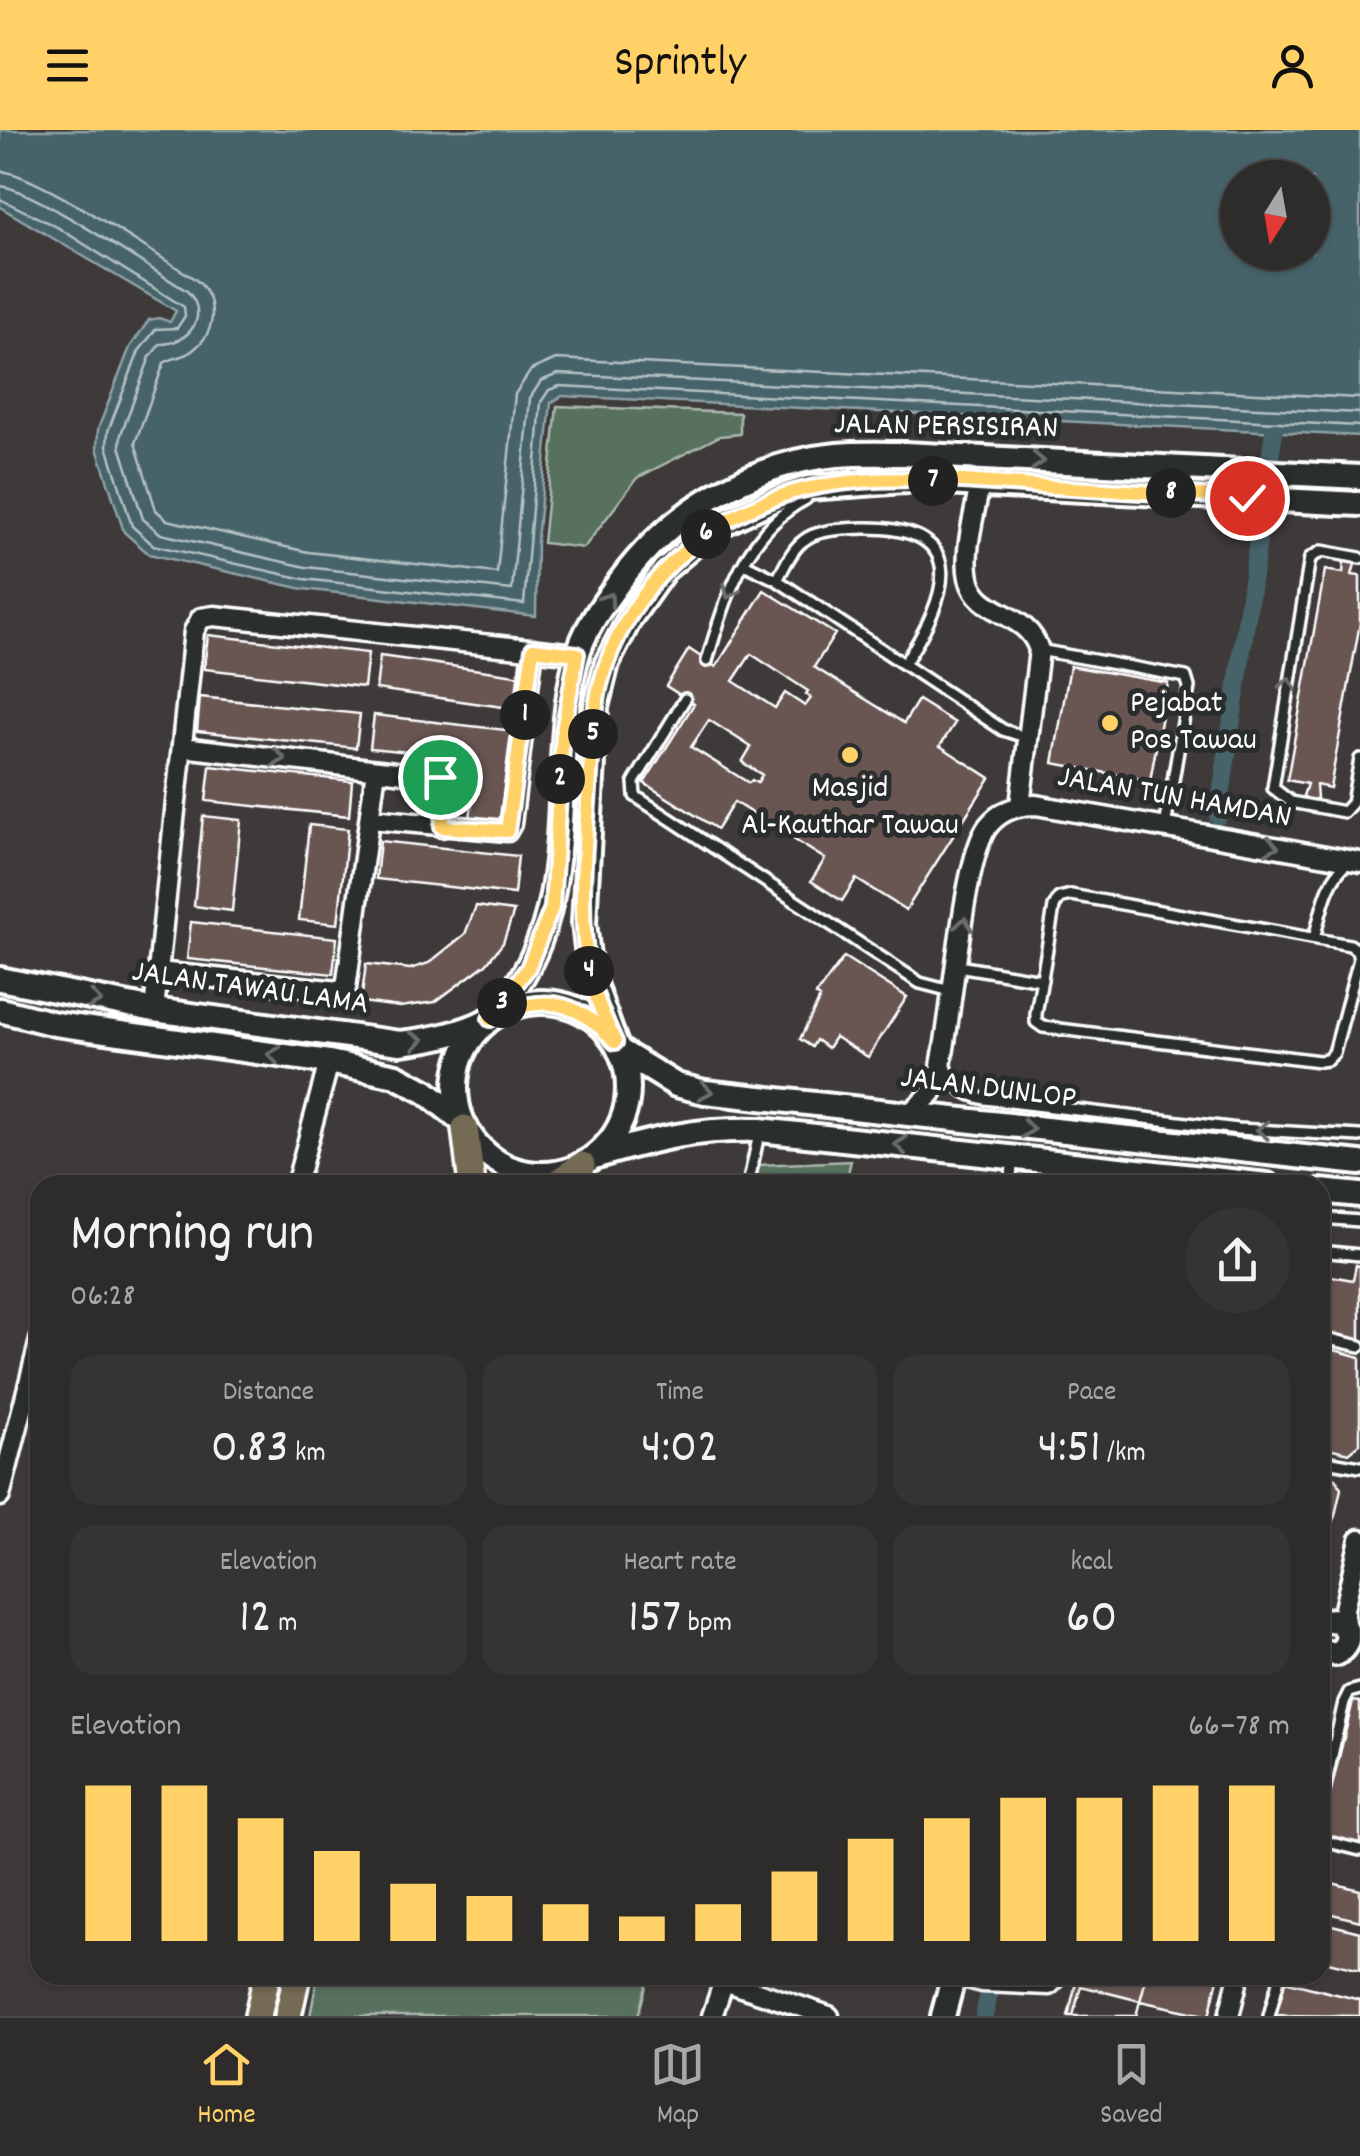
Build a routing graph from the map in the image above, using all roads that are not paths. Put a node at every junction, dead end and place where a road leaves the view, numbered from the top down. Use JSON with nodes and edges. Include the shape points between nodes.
{"nodes":[{"id":1,"x":1360,"y":477,"type":"edge"},
{"id":2,"x":980,"y":482,"type":"junction"},
{"id":3,"x":846,"y":484,"type":"junction"},
{"id":4,"x":1360,"y":504,"type":"edge"},
{"id":5,"x":1360,"y":558,"type":"edge"},
{"id":6,"x":744,"y":564,"type":"junction"},
{"id":7,"x":776,"y":580,"type":"junction"},
{"id":8,"x":533,"y":649,"type":"junction"},
{"id":9,"x":1039,"y":650,"type":"junction"},
{"id":10,"x":577,"y":654,"type":"junction"},
{"id":11,"x":707,"y":661,"type":"dead end"},
{"id":12,"x":904,"y":664,"type":"junction"},
{"id":13,"x":685,"y":698,"type":"dead end"},
{"id":14,"x":1028,"y":738,"type":"junction"},
{"id":15,"x":182,"y":747,"type":"junction"},
{"id":16,"x":1360,"y":758,"type":"edge"},
{"id":17,"x":376,"y":770,"type":"junction"},
{"id":18,"x":1020,"y":805,"type":"junction"},
{"id":19,"x":370,"y":819,"type":"junction"},
{"id":20,"x":442,"y":827,"type":"junction"},
{"id":21,"x":1165,"y":827,"type":"junction"},
{"id":22,"x":1356,"y":861,"type":"edge"},
{"id":23,"x":1314,"y":938,"type":"junction"},
{"id":24,"x":958,"y":966,"type":"junction"},
{"id":25,"x":158,"y":972,"type":"junction"},
{"id":26,"x":0,"y":979,"type":"edge"},
{"id":27,"x":1042,"y":980,"type":"junction"},
{"id":28,"x":954,"y":992,"type":"junction"},
{"id":29,"x":0,"y":1010,"type":"edge"},
{"id":30,"x":154,"y":1010,"type":"junction"},
{"id":31,"x":490,"y":1019,"type":"junction"},
{"id":32,"x":617,"y":1046,"type":"junction"},
{"id":33,"x":944,"y":1054,"type":"junction"},
{"id":34,"x":329,"y":1062,"type":"junction"},
{"id":35,"x":910,"y":1113,"type":"junction"},
{"id":36,"x":463,"y":1124,"type":"junction"},
{"id":37,"x":760,"y":1130,"type":"junction"},
{"id":38,"x":1065,"y":1132,"type":"junction"},
{"id":39,"x":1360,"y":1136,"type":"edge"},
{"id":40,"x":1360,"y":1152,"type":"edge"},
{"id":41,"x":1013,"y":1158,"type":"junction"},
{"id":42,"x":1316,"y":1158,"type":"junction"},
{"id":43,"x":588,"y":1161,"type":"junction"},
{"id":44,"x":1360,"y":1163,"type":"edge"},
{"id":45,"x":299,"y":1175,"type":"edge"},
{"id":46,"x":471,"y":1175,"type":"edge"},
{"id":47,"x":568,"y":1175,"type":"edge"},
{"id":48,"x":750,"y":1175,"type":"edge"},
{"id":49,"x":1011,"y":1175,"type":"edge"},
{"id":50,"x":1118,"y":1175,"type":"edge"},
{"id":51,"x":1134,"y":1175,"type":"edge"},
{"id":52,"x":1330,"y":1191,"type":"edge"},
{"id":53,"x":1360,"y":1195,"type":"edge"},
{"id":54,"x":1330,"y":1219,"type":"edge"},
{"id":55,"x":1360,"y":1221,"type":"edge"},
{"id":56,"x":1330,"y":1253,"type":"edge"},
{"id":57,"x":1360,"y":1255,"type":"edge"},
{"id":58,"x":1330,"y":1339,"type":"edge"},
{"id":59,"x":1360,"y":1346,"type":"edge"},
{"id":60,"x":30,"y":1379,"type":"edge"},
{"id":61,"x":1330,"y":1462,"type":"edge"},
{"id":62,"x":1360,"y":1467,"type":"edge"},
{"id":63,"x":0,"y":1496,"type":"edge"},
{"id":64,"x":1359,"y":1551,"type":"edge"},
{"id":65,"x":1338,"y":1642,"type":"edge"},
{"id":66,"x":1360,"y":1689,"type":"edge"},
{"id":67,"x":1330,"y":1764,"type":"edge"},
{"id":68,"x":1330,"y":1842,"type":"edge"},
{"id":69,"x":1360,"y":1850,"type":"edge"},
{"id":70,"x":265,"y":1985,"type":"edge"},
{"id":71,"x":295,"y":1985,"type":"edge"},
{"id":72,"x":723,"y":1985,"type":"edge"},
{"id":73,"x":744,"y":1985,"type":"edge"},
{"id":74,"x":951,"y":1985,"type":"edge"},
{"id":75,"x":1236,"y":1985,"type":"edge"},
{"id":76,"x":1277,"y":1985,"type":"edge"},
{"id":77,"x":258,"y":2016,"type":"edge"},
{"id":78,"x":288,"y":2016,"type":"edge"},
{"id":79,"x":712,"y":2016,"type":"edge"},
{"id":80,"x":829,"y":2016,"type":"edge"},
{"id":81,"x":943,"y":2016,"type":"edge"},
{"id":82,"x":1228,"y":2016,"type":"edge"},
{"id":83,"x":1269,"y":2016,"type":"edge"}],
"edges":[{"from":10,"to":1,"type":"main road","name":"JALAN PERSISIRAN","one_way":true,"via":[[603,604],[665,530],[702,502],[770,469],[837,455],[905,454]]},
{"from":2,"to":3,"type":"main road","name":"JALAN PERSISIRAN"},
{"from":2,"to":4,"type":"main road","name":"JALAN PERSISIRAN"},
{"from":2,"to":9,"type":"street","via":[[969,578],[982,600],[1028,627]]},
{"from":3,"to":6,"type":"lane","via":[[782,512]]},
{"from":3,"to":32,"type":"main road","name":"JALAN PERSISIRAN","via":[[772,500],[700,538],[664,570],[607,663],[592,746],[584,923],[590,973]]},
{"from":16,"to":5,"type":"lane","one_way":true,"via":[[1352,803],[1344,812],[1291,802],[1272,788],[1310,558],[1322,551]]},
{"from":6,"to":7,"type":"lane"},
{"from":6,"to":11,"type":"lane","one_way":true,"via":[[726,596]]},
{"from":7,"to":12,"type":"lane"},
{"from":7,"to":12,"type":"lane","via":[[798,545],[827,532],[868,528],[926,540],[941,565],[936,607]]},
{"from":8,"to":10,"type":"street"},
{"from":8,"to":15,"type":"street","via":[[207,616],[194,631]]},
{"from":8,"to":20,"type":"street","via":[[510,828],[500,833]]},
{"from":9,"to":14,"type":"street"},
{"from":9,"to":21,"type":"lane","via":[[1186,677]]},
{"from":10,"to":31,"type":"main road","name":"JALAN PERSISIRAN","via":[[563,731],[552,908],[528,968]]},
{"from":12,"to":14,"type":"lane","via":[[1002,730]]},
{"from":13,"to":28,"type":"lane","via":[[632,790],[635,796],[920,983]]},
{"from":14,"to":18,"type":"street"},
{"from":15,"to":17,"type":"street","one_way":true},
{"from":15,"to":25,"type":"street"},
{"from":17,"to":19,"type":"street"},
{"from":17,"to":20,"type":"street","via":[[445,780]]},
{"from":18,"to":21,"type":"street","name":"JALAN TUN HAMDAN"},
{"from":24,"to":18,"type":"street","name":"JALAN TUN HAMDAN","one_way":true,"via":[[980,841],[988,825]]},
{"from":19,"to":20,"type":"street"},
{"from":19,"to":25,"type":"street","via":[[350,980],[343,990]]},
{"from":21,"to":22,"type":"street","name":"JALAN TUN HAMDAN","one_way":true},
{"from":22,"to":23,"type":"lane","via":[[1341,868],[1330,886]]},
{"from":23,"to":27,"type":"lane","via":[[1071,896],[1054,907]]},
{"from":23,"to":27,"type":"lane","via":[[1350,944],[1360,959],[1327,1060],[1043,1027],[1036,1022]]},
{"from":24,"to":27,"type":"lane"},
{"from":24,"to":28,"type":"street","name":"JALAN TUN HAMDAN"},
{"from":25,"to":30,"type":"street"},
{"from":26,"to":30,"type":"main road","name":"JALAN TAWAU LAMA","one_way":true},
{"from":28,"to":33,"type":"street","name":"JALAN TUN HAMDAN"},
{"from":34,"to":29,"type":"main road","name":"JALAN TAWAU LAMA","one_way":true,"via":[[55,1024]]},
{"from":30,"to":31,"type":"main road","name":"JALAN TAWAU LAMA","one_way":true,"via":[[400,1043]]},
{"from":31,"to":32,"type":"main road","via":[[544,1002],[596,1022]]},
{"from":31,"to":36,"type":"main road","via":[[458,1064],[455,1092]]},
{"from":32,"to":35,"type":"main road","name":"JALAN DUNLOP","one_way":true,"via":[[676,1085],[705,1092]]},
{"from":32,"to":43,"type":"main road","via":[[627,1072],[626,1108],[611,1140]]},
{"from":33,"to":35,"type":"street","name":"JALAN TUN HAMDAN","via":[[932,1093]]},
{"from":39,"to":33,"type":"lane","one_way":true,"via":[[1238,1129],[973,1097],[953,1083]]},
{"from":34,"to":36,"type":"main road","name":"JALAN TAWAU LAMA","via":[[396,1076]]},
{"from":34,"to":45,"type":"street"},
{"from":35,"to":38,"type":"main road","name":"JALAN DUNLOP","one_way":true},
{"from":36,"to":43,"type":"main road","via":[[503,1166],[543,1174]]},
{"from":36,"to":46,"type":"main road"},
{"from":41,"to":37,"type":"main road","name":"JALAN DUNLOP","one_way":true},
{"from":37,"to":43,"type":"main road","name":"JALAN DUNLOP","via":[[710,1128],[664,1136]]},
{"from":37,"to":48,"type":"lane"},
{"from":38,"to":42,"type":"main road","name":"JALAN DUNLOP"},
{"from":38,"to":51,"type":"main road","via":[[1109,1147]]},
{"from":40,"to":42,"type":"main road"},
{"from":41,"to":49,"type":"lane"},
{"from":41,"to":50,"type":"main road","name":"JALAN DUNLOP"},
{"from":42,"to":44,"type":"main road","name":"JALAN DUNLOP"},
{"from":43,"to":47,"type":"main road"},
{"from":52,"to":53,"type":"main road"},
{"from":54,"to":55,"type":"lane"},
{"from":56,"to":57,"type":"lane"},
{"from":58,"to":59,"type":"lane"},
{"from":60,"to":63,"type":"street"},
{"from":61,"to":62,"type":"lane"},
{"from":64,"to":65,"type":"street"},
{"from":66,"to":67,"type":"lane","via":[[1344,1702]]},
{"from":68,"to":69,"type":"lane"},
{"from":70,"to":77,"type":"main road"},
{"from":71,"to":78,"type":"main road"},
{"from":72,"to":79,"type":"street"},
{"from":73,"to":80,"type":"street"},
{"from":74,"to":81,"type":"main road"},
{"from":75,"to":82,"type":"street"},
{"from":76,"to":83,"type":"lane"}]}
